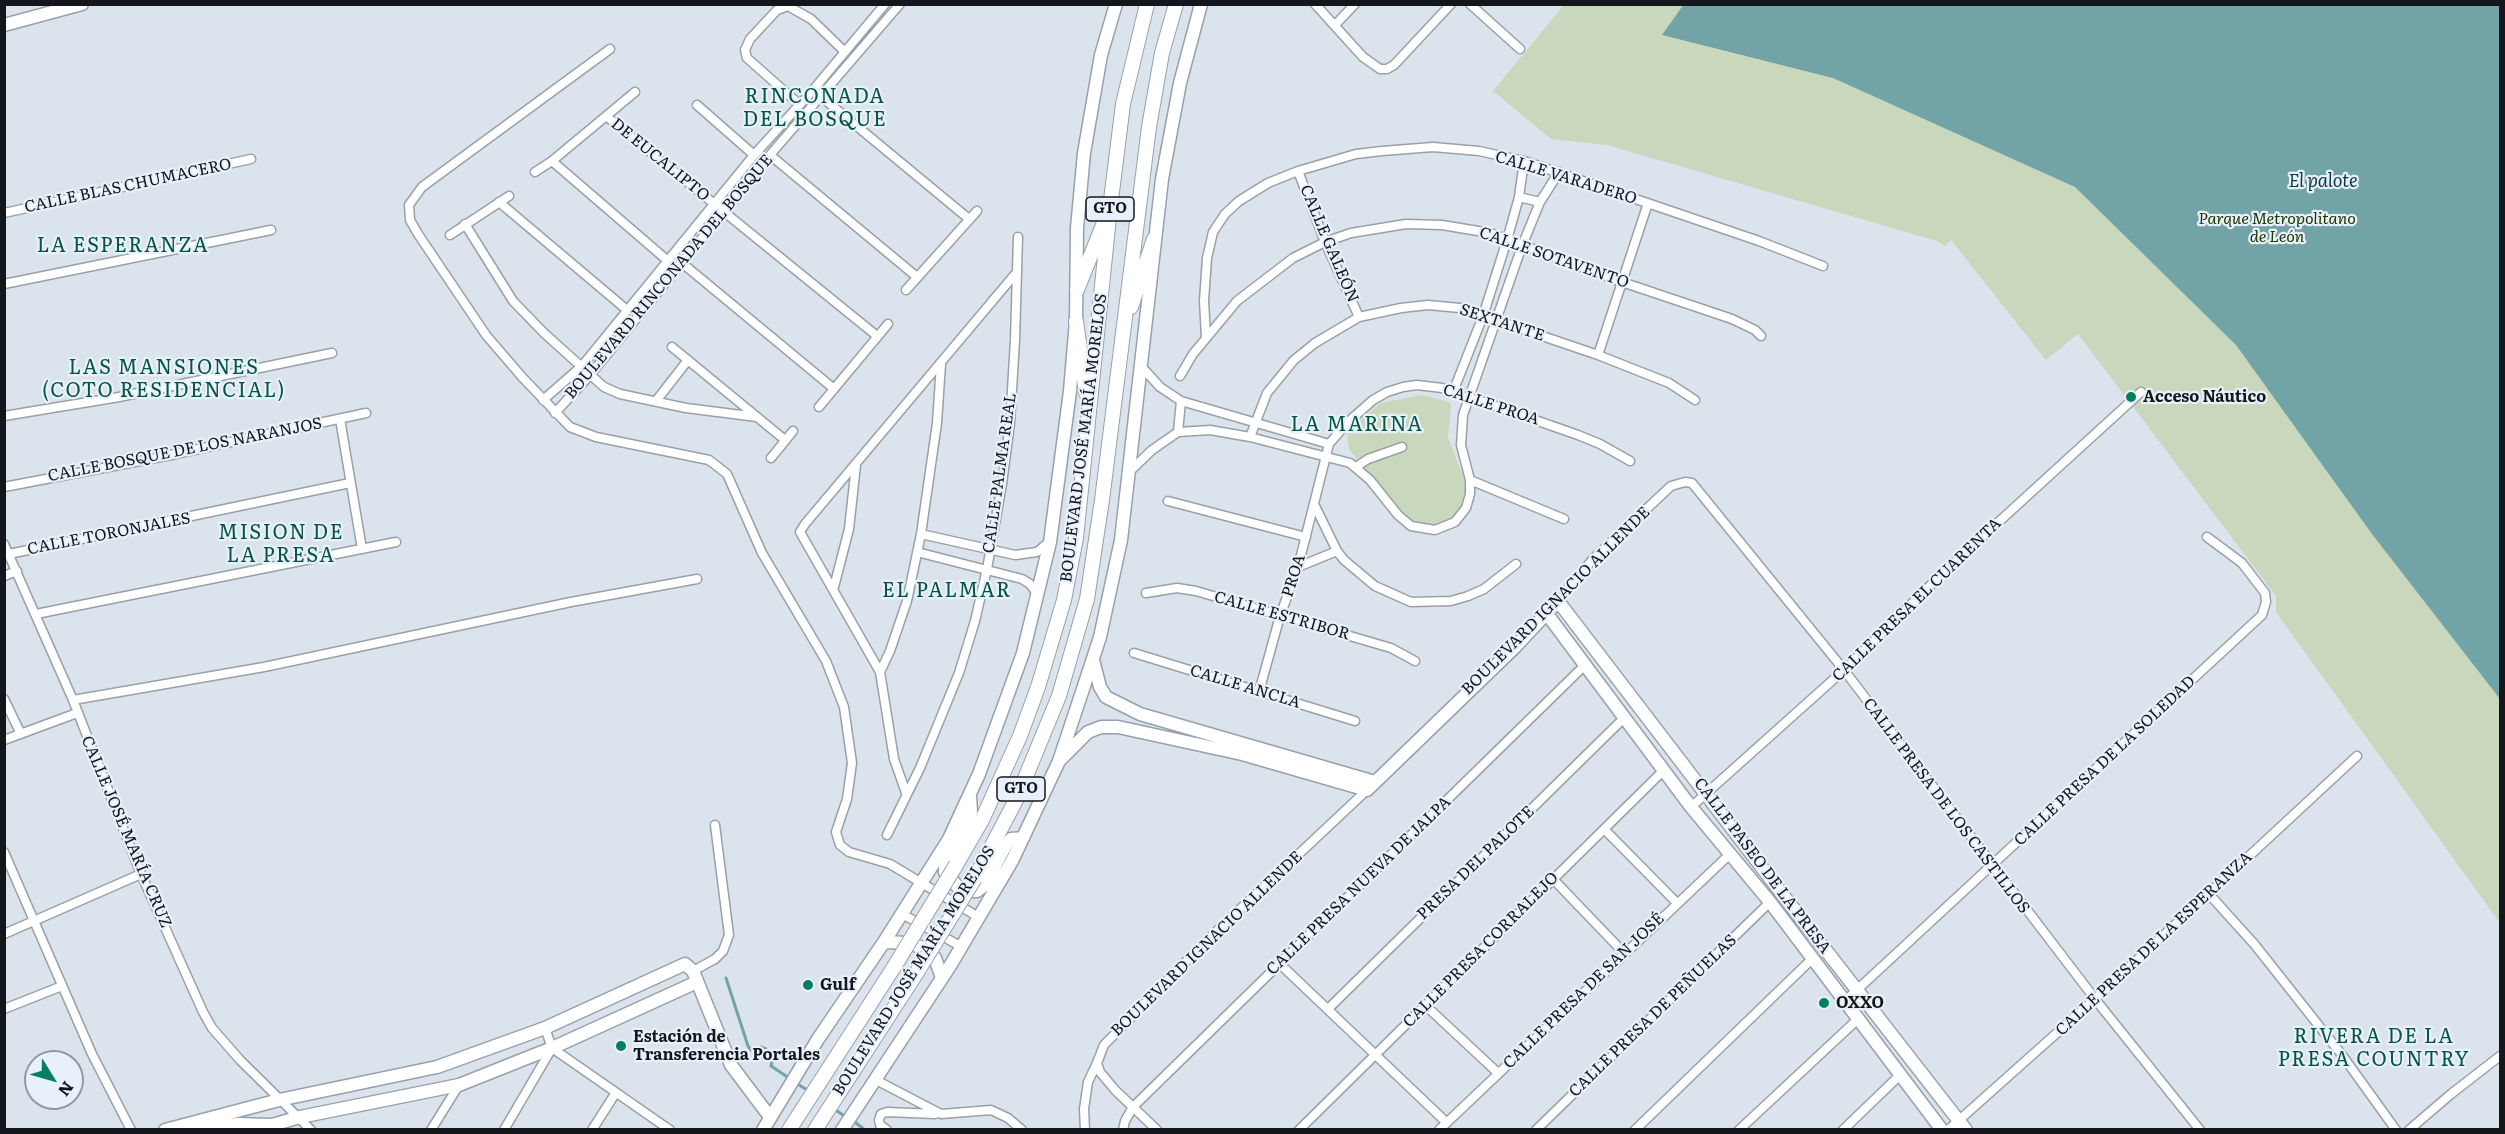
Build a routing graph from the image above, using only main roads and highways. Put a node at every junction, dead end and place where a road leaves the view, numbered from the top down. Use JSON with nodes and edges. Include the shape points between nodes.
{"nodes":[{"id":1,"x":1176,"y":4,"type":"edge"},
{"id":2,"x":1147,"y":6,"type":"edge"},
{"id":3,"x":1110,"y":208,"type":"junction"},
{"id":4,"x":1154,"y":239,"type":"road end"},
{"id":5,"x":1077,"y":290,"type":"road end"},
{"id":6,"x":1076,"y":321,"type":"road end"},
{"id":7,"x":1122,"y":335,"type":"junction"},
{"id":8,"x":1090,"y":416,"type":"junction"},
{"id":9,"x":789,"y":1130,"type":"edge"},
{"id":10,"x":815,"y":1130,"type":"edge"}],
"edges":[{"from":1,"to":7,"type":"main road","name":"BOULEVARD JOSÉ MARÍA MORELOS","number":"GTO","via":[[1162,53],[1149,127]]},
{"from":2,"to":3,"type":"main road","name":"BOULEVARD JOSÉ MARÍA MORELOS","number":"GTO","via":[[1124,104]]},
{"from":3,"to":5,"type":"main road"},
{"from":3,"to":8,"type":"main road","name":"BOULEVARD JOSÉ MARÍA MORELOS","number":"GTO"},
{"from":4,"to":7,"type":"main road"},
{"from":6,"to":8,"type":"main road"},
{"from":7,"to":10,"type":"main road","name":"BOULEVARD JOSÉ MARÍA MORELOS","number":"GTO","bridge":true,"via":[[1087,599],[1059,696],[1017,798],[975,878]]},
{"from":8,"to":9,"type":"main road","name":"BOULEVARD JOSÉ MARÍA MORELOS","number":"GTO","bridge":true,"via":[[1071,568],[1057,628],[1020,736],[982,820],[927,917]]}]}
